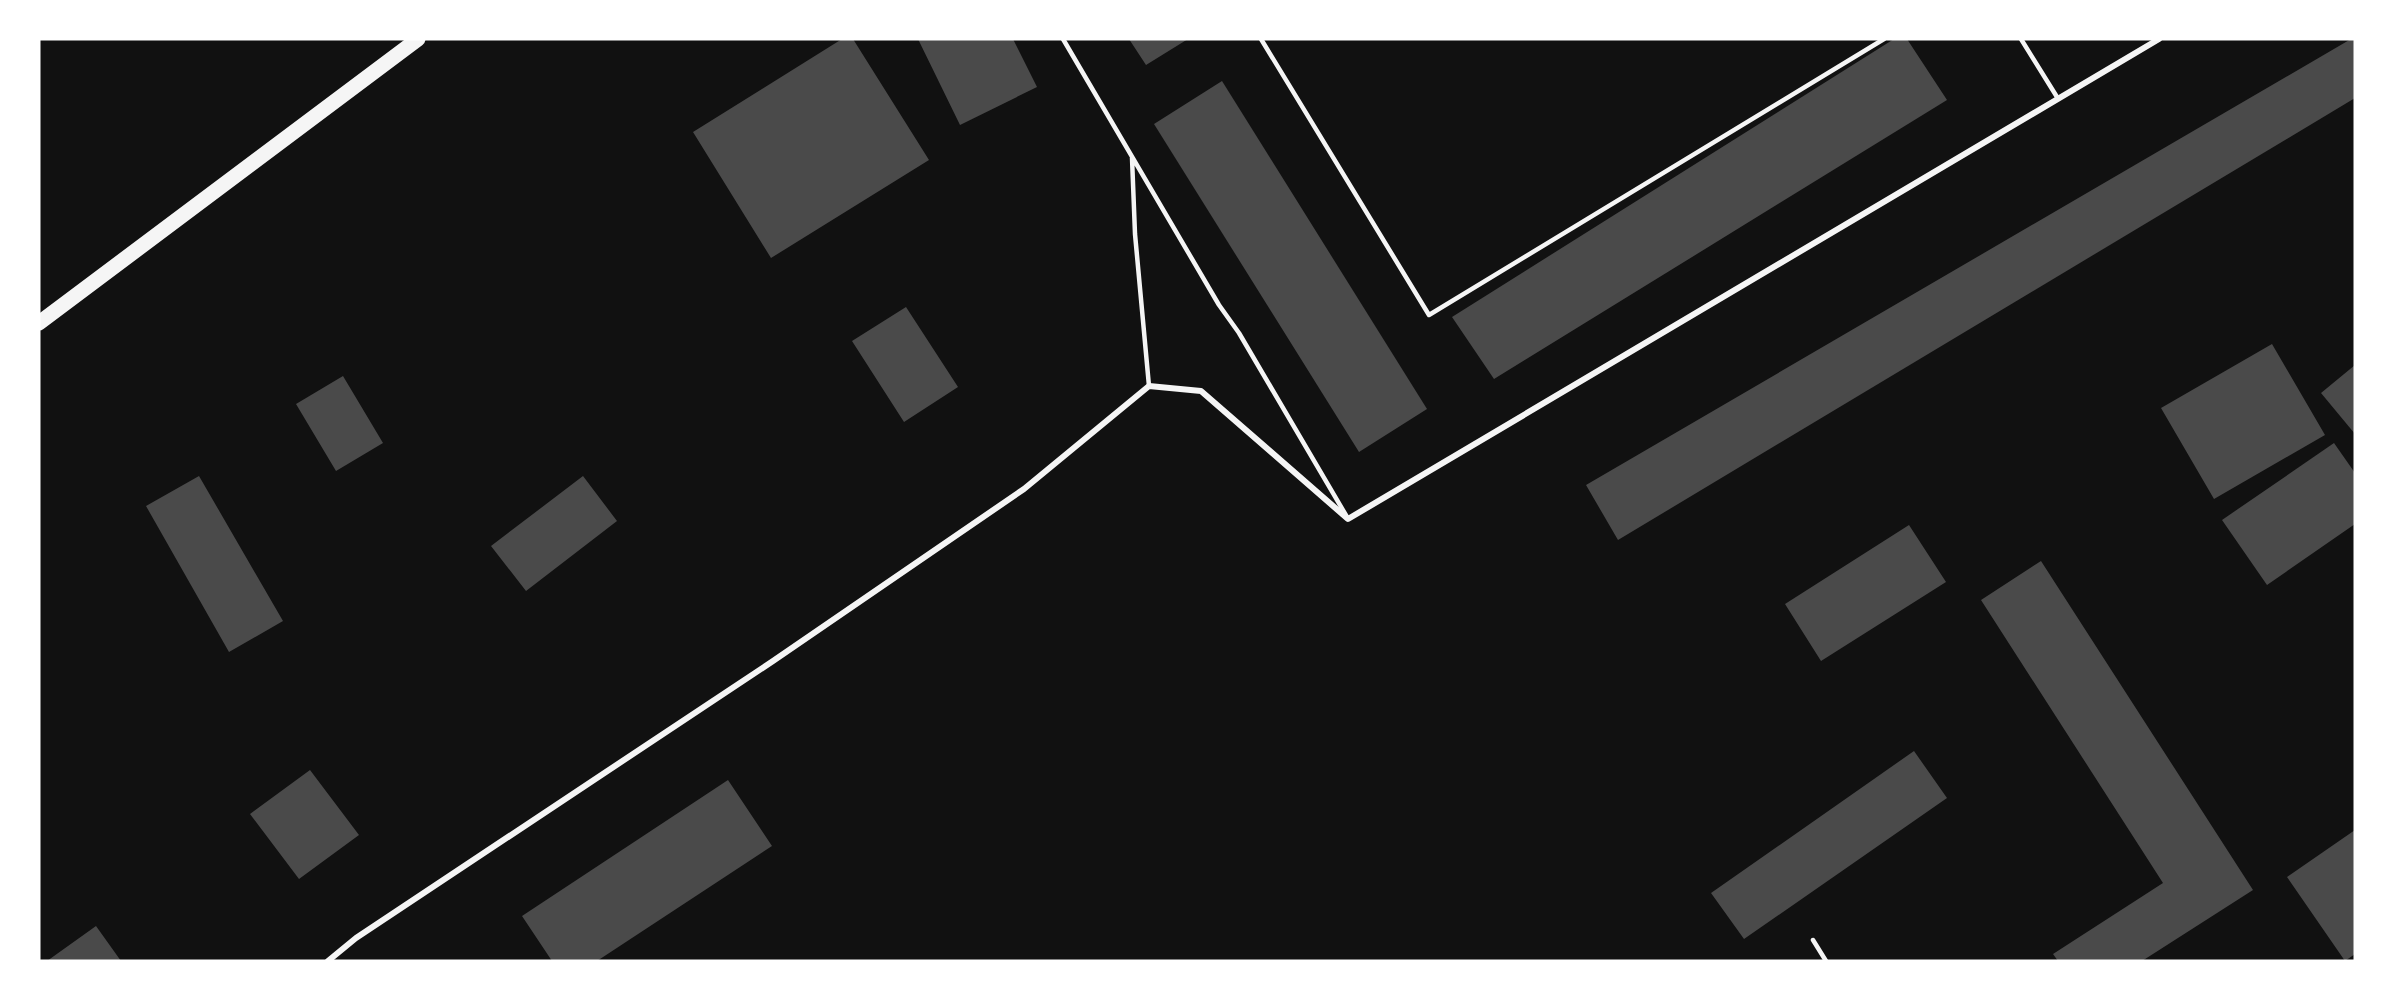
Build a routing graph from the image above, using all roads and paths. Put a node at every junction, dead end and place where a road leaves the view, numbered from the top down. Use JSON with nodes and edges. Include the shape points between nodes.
{"nodes":[{"id":1,"x":418,"y":39,"type":"edge"},
{"id":2,"x":1063,"y":39,"type":"edge"},
{"id":3,"x":1261,"y":39,"type":"edge"},
{"id":4,"x":1884,"y":39,"type":"edge"},
{"id":5,"x":2021,"y":39,"type":"edge"},
{"id":6,"x":2159,"y":39,"type":"edge"},
{"id":7,"x":2057,"y":98,"type":"junction"},
{"id":8,"x":1132,"y":157,"type":"junction"},
{"id":9,"x":39,"y":323,"type":"edge"},
{"id":10,"x":1149,"y":386,"type":"junction"},
{"id":11,"x":1348,"y":519,"type":"junction"},
{"id":12,"x":1813,"y":940,"type":"dead end"},
{"id":13,"x":328,"y":961,"type":"edge"},
{"id":14,"x":1826,"y":961,"type":"edge"}],
"edges":[{"from":1,"to":9,"type":"main road"},
{"from":2,"to":8,"type":"lane"},
{"from":3,"to":4,"type":"lane","via":[[1429,315]]},
{"from":5,"to":7,"type":"lane"},
{"from":6,"to":7,"type":"street"},
{"from":7,"to":11,"type":"street"},
{"from":8,"to":10,"type":"lane"},
{"from":8,"to":11,"type":"lane"},
{"from":10,"to":11,"type":"street","via":[[1201,391]]},
{"from":10,"to":13,"type":"street","via":[[1024,489]]},
{"from":12,"to":14,"type":"lane"}]}
